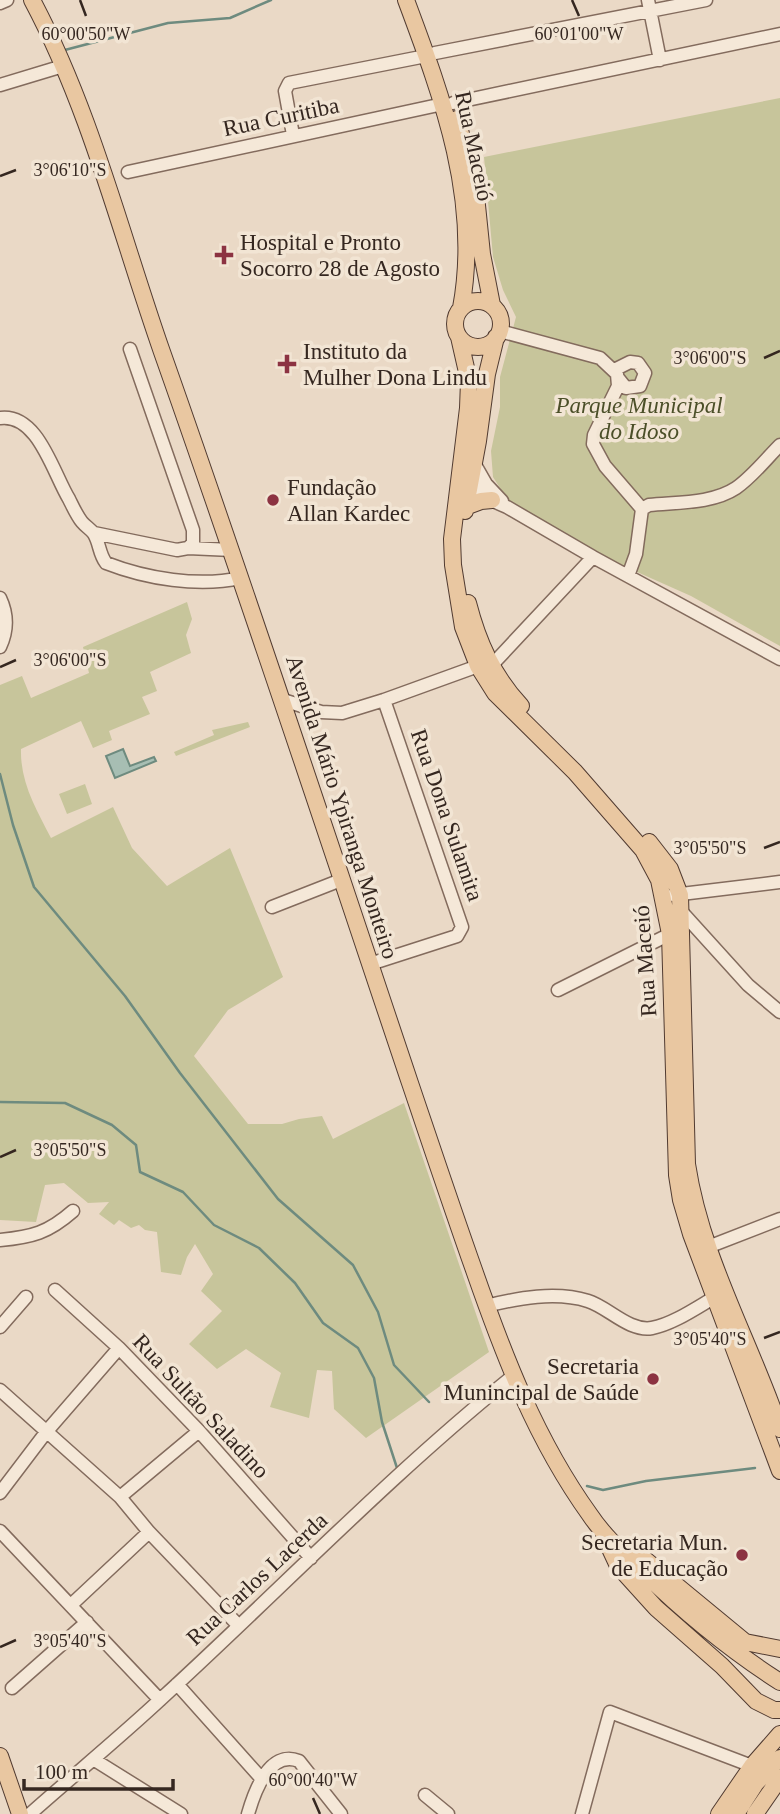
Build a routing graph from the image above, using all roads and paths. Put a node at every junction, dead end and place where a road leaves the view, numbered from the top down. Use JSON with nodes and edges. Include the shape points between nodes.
{"nodes":[{"id":1,"x":7,"y":0,"type":"edge"},
{"id":2,"x":32,"y":0,"type":"edge"},
{"id":3,"x":406,"y":0,"type":"edge"},
{"id":4,"x":416,"y":0,"type":"edge"},
{"id":5,"x":706,"y":0,"type":"edge"},
{"id":6,"x":0,"y":3,"type":"edge"},
{"id":7,"x":649,"y":6,"type":"edge"},
{"id":8,"x":780,"y":34,"type":"edge"},
{"id":9,"x":431,"y":55,"type":"junction"},
{"id":10,"x":660,"y":60,"type":"junction"},
{"id":11,"x":63,"y":66,"type":"junction"},
{"id":12,"x":0,"y":85,"type":"edge"},
{"id":13,"x":448,"y":104,"type":"junction"},
{"id":14,"x":293,"y":135,"type":"junction"},
{"id":15,"x":128,"y":172,"type":"dead end"},
{"id":16,"x":469,"y":189,"type":"junction"},
{"id":17,"x":492,"y":305,"type":"junction"},
{"id":18,"x":461,"y":308,"type":"junction"},
{"id":19,"x":498,"y":334,"type":"junction"},
{"id":20,"x":459,"y":337,"type":"junction"},
{"id":21,"x":130,"y":349,"type":"dead end"},
{"id":22,"x":0,"y":418,"type":"edge"},
{"id":23,"x":780,"y":445,"type":"edge"},
{"id":24,"x":467,"y":465,"type":"junction"},
{"id":25,"x":470,"y":482,"type":"junction"},
{"id":26,"x":499,"y":503,"type":"junction"},
{"id":27,"x":465,"y":507,"type":"junction"},
{"id":28,"x":642,"y":509,"type":"junction"},
{"id":29,"x":94,"y":533,"type":"junction"},
{"id":30,"x":188,"y":548,"type":"junction"},
{"id":31,"x":232,"y":550,"type":"junction"},
{"id":32,"x":593,"y":557,"type":"junction"},
{"id":33,"x":628,"y":576,"type":"junction"},
{"id":34,"x":242,"y":578,"type":"junction"},
{"id":35,"x":0,"y":598,"type":"edge"},
{"id":36,"x":0,"y":647,"type":"edge"},
{"id":37,"x":780,"y":659,"type":"edge"},
{"id":38,"x":484,"y":666,"type":"junction"},
{"id":39,"x":283,"y":700,"type":"junction"},
{"id":40,"x":384,"y":700,"type":"junction"},
{"id":41,"x":341,"y":880,"type":"junction"},
{"id":42,"x":780,"y":882,"type":"edge"},
{"id":43,"x":663,"y":894,"type":"junction"},
{"id":44,"x":681,"y":903,"type":"junction"},
{"id":45,"x":272,"y":907,"type":"dead end"},
{"id":46,"x":670,"y":934,"type":"junction"},
{"id":47,"x":370,"y":964,"type":"junction"},
{"id":48,"x":558,"y":990,"type":"dead end"},
{"id":49,"x":780,"y":1012,"type":"edge"},
{"id":50,"x":73,"y":1211,"type":"dead end"},
{"id":51,"x":780,"y":1219,"type":"edge"},
{"id":52,"x":0,"y":1241,"type":"edge"},
{"id":53,"x":708,"y":1247,"type":"junction"},
{"id":54,"x":55,"y":1290,"type":"dead end"},
{"id":55,"x":26,"y":1297,"type":"dead end"},
{"id":56,"x":715,"y":1297,"type":"junction"},
{"id":57,"x":486,"y":1306,"type":"junction"},
{"id":58,"x":0,"y":1327,"type":"edge"},
{"id":59,"x":119,"y":1348,"type":"junction"},
{"id":60,"x":513,"y":1376,"type":"junction"},
{"id":61,"x":765,"y":1385,"type":"junction"},
{"id":62,"x":0,"y":1390,"type":"edge"},
{"id":63,"x":780,"y":1410,"type":"edge"},
{"id":64,"x":780,"y":1430,"type":"edge"},
{"id":65,"x":47,"y":1431,"type":"junction"},
{"id":66,"x":198,"y":1431,"type":"junction"},
{"id":67,"x":780,"y":1471,"type":"edge"},
{"id":68,"x":0,"y":1493,"type":"edge"},
{"id":69,"x":120,"y":1497,"type":"junction"},
{"id":70,"x":0,"y":1531,"type":"edge"},
{"id":71,"x":149,"y":1532,"type":"junction"},
{"id":72,"x":603,"y":1532,"type":"junction"},
{"id":73,"x":310,"y":1558,"type":"junction"},
{"id":74,"x":71,"y":1605,"type":"junction"},
{"id":75,"x":87,"y":1622,"type":"junction"},
{"id":76,"x":238,"y":1625,"type":"junction"},
{"id":77,"x":780,"y":1649,"type":"edge"},
{"id":78,"x":780,"y":1682,"type":"edge"},
{"id":79,"x":177,"y":1684,"type":"junction"},
{"id":80,"x":12,"y":1688,"type":"dead end"},
{"id":81,"x":160,"y":1700,"type":"junction"},
{"id":82,"x":780,"y":1710,"type":"edge"},
{"id":83,"x":780,"y":1734,"type":"edge"},
{"id":84,"x":0,"y":1756,"type":"edge"},
{"id":85,"x":93,"y":1759,"type":"junction"},
{"id":86,"x":770,"y":1767,"type":"edge"},
{"id":87,"x":261,"y":1778,"type":"junction"},
{"id":88,"x":0,"y":1787,"type":"edge"},
{"id":89,"x":425,"y":1795,"type":"dead end"},
{"id":90,"x":9,"y":1814,"type":"edge"},
{"id":91,"x":20,"y":1814,"type":"edge"},
{"id":92,"x":30,"y":1814,"type":"edge"},
{"id":93,"x":181,"y":1814,"type":"edge"},
{"id":94,"x":248,"y":1814,"type":"edge"},
{"id":95,"x":341,"y":1814,"type":"edge"},
{"id":96,"x":448,"y":1814,"type":"edge"},
{"id":97,"x":582,"y":1814,"type":"edge"},
{"id":98,"x":719,"y":1814,"type":"edge"},
{"id":99,"x":736,"y":1814,"type":"edge"},
{"id":100,"x":755,"y":1814,"type":"edge"}],
"edges":[{"from":1,"to":6,"type":"street"},
{"from":2,"to":11,"type":"main road","name":"Avenida Mário Ypiranga Monteiro"},
{"from":3,"to":9,"type":"main road","name":"Rua Maceió"},
{"from":4,"to":9,"type":"main road","name":"Rua Maceió"},
{"from":5,"to":7,"type":"street"},
{"from":7,"to":9,"type":"street"},
{"from":7,"to":10,"type":"street"},
{"from":8,"to":10,"type":"street","name":"Rua Curitiba"},
{"from":9,"to":13,"type":"main road","name":"Rua Maceió"},
{"from":9,"to":14,"type":"street","via":[[289,83],[285,88]]},
{"from":10,"to":13,"type":"street","name":"Rua Curitiba"},
{"from":11,"to":12,"type":"street"},
{"from":11,"to":31,"type":"main road","name":"Avenida Mário Ypiranga Monteiro"},
{"from":13,"to":14,"type":"street","name":"Rua Curitiba"},
{"from":13,"to":16,"type":"main road","name":"Rua Maceió"},
{"from":14,"to":15,"type":"street","name":"Rua Curitiba"},
{"from":16,"to":17,"type":"main road","name":"Rua Maceió"},
{"from":16,"to":18,"type":"main road","name":"Rua Maceió","via":[[467,274]]},
{"from":17,"to":18,"type":"main road","via":[[476,301]]},
{"from":17,"to":19,"type":"main road","via":[[500,317]]},
{"from":18,"to":20,"type":"main road","via":[[455,318]]},
{"from":19,"to":20,"type":"main road","via":[[477,347]]},
{"from":19,"to":24,"type":"main road","name":"Rua Maceió"},
{"from":19,"to":28,"type":"street","via":[[600,358],[616,374],[618,386],[593,444],[605,466]]},
{"from":20,"to":24,"type":"main road","name":"Rua Maceió","via":[[469,381]]},
{"from":21,"to":30,"type":"street","via":[[193,530]]},
{"from":22,"to":29,"type":"street","via":[[12,417],[32,430],[83,523]]},
{"from":23,"to":28,"type":"street","via":[[736,488],[713,498]]},
{"from":24,"to":25,"type":"main road","name":"Rua Maceió"},
{"from":24,"to":26,"type":"street"},
{"from":24,"to":38,"type":"main road","name":"Rua Maceió","via":[[452,539],[453,565],[463,627]]},
{"from":25,"to":26,"type":"street","via":[[479,493]]},
{"from":25,"to":27,"type":"main road","name":"Rua Maceió"},
{"from":26,"to":27,"type":"main road","via":[[481,501]]},
{"from":26,"to":32,"type":"street"},
{"from":27,"to":38,"type":"main road","name":"Rua Maceió","via":[[462,541],[467,598]]},
{"from":28,"to":33,"type":"street"},
{"from":29,"to":30,"type":"street","via":[[163,549]]},
{"from":29,"to":34,"type":"street","via":[[106,564],[168,579],[222,582]]},
{"from":30,"to":31,"type":"street"},
{"from":31,"to":34,"type":"main road","name":"Avenida Mário Ypiranga Monteiro"},
{"from":32,"to":33,"type":"street"},
{"from":32,"to":38,"type":"street"},
{"from":33,"to":37,"type":"street"},
{"from":34,"to":39,"type":"main road","name":"Avenida Mário Ypiranga Monteiro"},
{"from":35,"to":36,"type":"street","via":[[6,633]]},
{"from":38,"to":40,"type":"street"},
{"from":38,"to":43,"type":"main road","name":"Rua Maceió","via":[[495,693],[575,772],[643,850]]},
{"from":38,"to":44,"type":"main road","name":"Rua Maceió","via":[[644,835],[670,869]]},
{"from":39,"to":40,"type":"street","via":[[321,712],[342,713]]},
{"from":39,"to":41,"type":"main road","name":"Avenida Mário Ypiranga Monteiro"},
{"from":40,"to":47,"type":"street","name":"Rua Dona Sulamita","via":[[462,930],[457,936]]},
{"from":41,"to":45,"type":"street"},
{"from":41,"to":47,"type":"main road","name":"Avenida Mário Ypiranga Monteiro"},
{"from":42,"to":44,"type":"street"},
{"from":43,"to":44,"type":"street"},
{"from":43,"to":46,"type":"main road","name":"Rua Maceió"},
{"from":44,"to":49,"type":"street","via":[[748,985]]},
{"from":44,"to":53,"type":"main road","name":"Rua Maceió","via":[[687,1164]]},
{"from":46,"to":48,"type":"street"},
{"from":46,"to":56,"type":"main road","name":"Rua Maceió","via":[[677,1175],[686,1219]]},
{"from":47,"to":57,"type":"main road","name":"Avenida Mário Ypiranga Monteiro"},
{"from":50,"to":52,"type":"street","via":[[46,1231]]},
{"from":51,"to":53,"type":"street"},
{"from":53,"to":61,"type":"main road","name":"Rua Maceió"},
{"from":54,"to":59,"type":"street","name":"Rua Sultão Saladino"},
{"from":55,"to":58,"type":"street"},
{"from":56,"to":57,"type":"street","via":[[652,1328],[642,1328],[575,1298],[519,1299]]},
{"from":56,"to":67,"type":"main road","name":"Rua Maceió"},
{"from":57,"to":60,"type":"main road","name":"Avenida Mário Ypiranga Monteiro"},
{"from":59,"to":65,"type":"street"},
{"from":59,"to":66,"type":"street","name":"Rua Sultão Saladino"},
{"from":60,"to":72,"type":"main road","name":"Avenida Mário Ypiranga Monteiro","via":[[559,1469]]},
{"from":60,"to":73,"type":"street","name":"Rua Carlos Lacerda","via":[[438,1437]]},
{"from":61,"to":63,"type":"main road"},
{"from":61,"to":64,"type":"main road","name":"Rua Maceió"},
{"from":62,"to":65,"type":"street"},
{"from":65,"to":68,"type":"street"},
{"from":65,"to":69,"type":"street"},
{"from":66,"to":69,"type":"street"},
{"from":66,"to":73,"type":"street","name":"Rua Sultão Saladino"},
{"from":69,"to":71,"type":"street"},
{"from":70,"to":74,"type":"street"},
{"from":71,"to":74,"type":"street"},
{"from":71,"to":76,"type":"street"},
{"from":72,"to":77,"type":"main road","via":[[640,1555],[745,1642]]},
{"from":72,"to":78,"type":"main road","name":"Avenida Mário Ypiranga Monteiro","via":[[710,1632]]},
{"from":72,"to":82,"type":"main road","via":[[618,1566],[656,1608],[756,1701]]},
{"from":73,"to":76,"type":"street","name":"Rua Carlos Lacerda"},
{"from":74,"to":75,"type":"street"},
{"from":75,"to":80,"type":"street"},
{"from":75,"to":81,"type":"street"},
{"from":76,"to":79,"type":"street","name":"Rua Carlos Lacerda"},
{"from":79,"to":81,"type":"street","name":"Rua Carlos Lacerda"},
{"from":79,"to":87,"type":"street"},
{"from":81,"to":85,"type":"street","name":"Rua Carlos Lacerda"},
{"from":83,"to":86,"type":"main road"},
{"from":84,"to":91,"type":"main road"},
{"from":85,"to":92,"type":"street","name":"Rua Carlos Lacerda"},
{"from":85,"to":93,"type":"street"},
{"from":86,"to":97,"type":"street","via":[[610,1712]]},
{"from":86,"to":98,"type":"main road"},
{"from":86,"to":99,"type":"main road"},
{"from":86,"to":100,"type":"main road"},
{"from":87,"to":94,"type":"street"},
{"from":87,"to":95,"type":"street","via":[[282,1760],[299,1761]]},
{"from":88,"to":90,"type":"main road"},
{"from":89,"to":96,"type":"street"}]}
